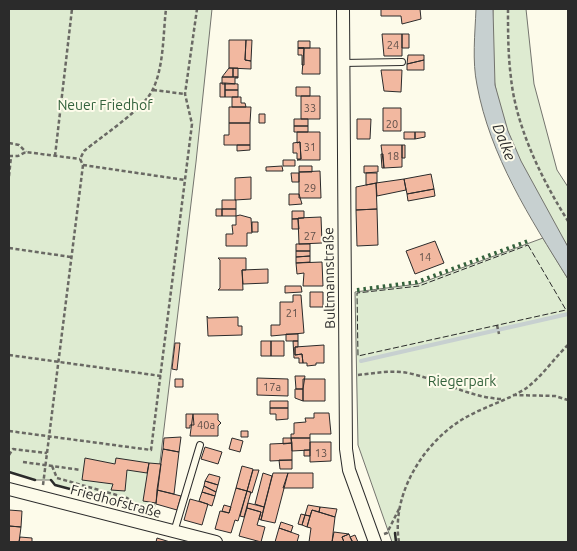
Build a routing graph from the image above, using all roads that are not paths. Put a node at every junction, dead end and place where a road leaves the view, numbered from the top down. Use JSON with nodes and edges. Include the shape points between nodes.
{"nodes":[{"id":1,"x":342,"y":9,"type":"edge"},
{"id":2,"x":402,"y":62,"type":"dead end"},
{"id":3,"x":343,"y":63,"type":"junction"},
{"id":4,"x":200,"y":445,"type":"dead end"},
{"id":5,"x":9,"y":489,"type":"edge"},
{"id":6,"x":174,"y":532,"type":"junction"},
{"id":7,"x":374,"y":540,"type":"edge"},
{"id":8,"x":216,"y":542,"type":"edge"}],
"edges":[{"from":1,"to":3,"type":"street","name":"Bultmannstraße"},
{"from":2,"to":3,"type":"lane"},
{"from":3,"to":7,"type":"street","name":"Bultmannstraße","via":[[346,449],[349,470]]},
{"from":4,"to":6,"type":"lane"},
{"from":5,"to":6,"type":"street","name":"Friedhofstraße"},
{"from":6,"to":8,"type":"street","name":"Friedhofstraße"}]}
